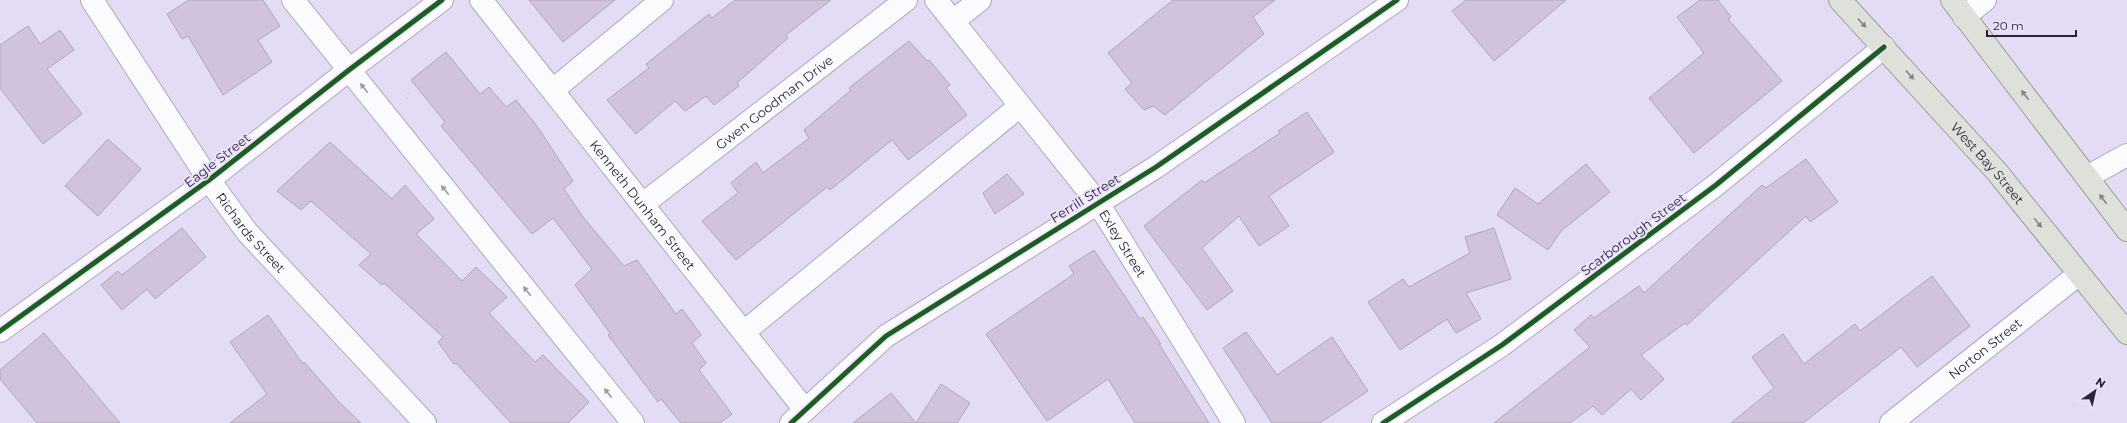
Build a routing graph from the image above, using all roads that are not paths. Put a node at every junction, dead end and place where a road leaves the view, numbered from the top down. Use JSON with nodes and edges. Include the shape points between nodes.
{"nodes":[{"id":1,"x":92,"y":0,"type":"edge"},
{"id":2,"x":293,"y":0,"type":"edge"},
{"id":3,"x":442,"y":0,"type":"edge"},
{"id":4,"x":481,"y":0,"type":"edge"},
{"id":5,"x":662,"y":0,"type":"edge"},
{"id":6,"x":906,"y":0,"type":"edge"},
{"id":7,"x":936,"y":0,"type":"edge"},
{"id":8,"x":980,"y":0,"type":"edge"},
{"id":9,"x":1397,"y":0,"type":"edge"},
{"id":10,"x":1840,"y":0,"type":"edge"},
{"id":11,"x":1985,"y":0,"type":"edge"},
{"id":12,"x":1958,"y":8,"type":"edge"},
{"id":13,"x":953,"y":21,"type":"junction"},
{"id":14,"x":1884,"y":47,"type":"junction"},
{"id":15,"x":349,"y":70,"type":"junction"},
{"id":16,"x":553,"y":90,"type":"junction"},
{"id":17,"x":1020,"y":106,"type":"junction"},
{"id":18,"x":2127,"y":156,"type":"edge"},
{"id":19,"x":2087,"y":177,"type":"junction"},
{"id":20,"x":210,"y":180,"type":"junction"},
{"id":21,"x":1098,"y":203,"type":"junction"},
{"id":22,"x":643,"y":204,"type":"junction"},
{"id":23,"x":2127,"y":230,"type":"edge"},
{"id":24,"x":2079,"y":274,"type":"junction"},
{"id":25,"x":0,"y":331,"type":"edge"},
{"id":26,"x":744,"y":332,"type":"junction"},
{"id":27,"x":2127,"y":333,"type":"edge"},
{"id":28,"x":798,"y":416,"type":"edge"},
{"id":29,"x":426,"y":423,"type":"edge"},
{"id":30,"x":633,"y":423,"type":"edge"},
{"id":31,"x":1234,"y":423,"type":"edge"},
{"id":32,"x":1383,"y":423,"type":"edge"},
{"id":33,"x":1891,"y":423,"type":"edge"}],
"edges":[{"from":1,"to":20,"type":"street","name":"Richards Street"},
{"from":2,"to":15,"type":"street"},
{"from":3,"to":15,"type":"street","name":"Eagle Street"},
{"from":4,"to":16,"type":"street","name":"Kenneth Dunham Street"},
{"from":5,"to":16,"type":"street"},
{"from":6,"to":22,"type":"street","name":"Gwen Goodman Drive"},
{"from":7,"to":13,"type":"street","name":"Exley Street"},
{"from":8,"to":13,"type":"street"},
{"from":9,"to":21,"type":"street","name":"Ferrill Street","via":[[1156,167]]},
{"from":10,"to":14,"type":"main road","name":"West Bay Street","one_way":true},
{"from":11,"to":12,"type":"street"},
{"from":19,"to":12,"type":"main road","one_way":true},
{"from":13,"to":17,"type":"street","name":"Exley Street"},
{"from":14,"to":24,"type":"main road","name":"West Bay Street","one_way":true,"via":[[1997,172]]},
{"from":14,"to":32,"type":"street","name":"Scarborough Street","via":[[1709,190],[1502,345]]},
{"from":15,"to":20,"type":"street","name":"Eagle Street"},
{"from":30,"to":15,"type":"street","one_way":true},
{"from":16,"to":22,"type":"street","name":"Kenneth Dunham Street"},
{"from":17,"to":21,"type":"street","name":"Exley Street"},
{"from":17,"to":26,"type":"street"},
{"from":18,"to":19,"type":"street"},
{"from":23,"to":19,"type":"main road","one_way":true},
{"from":20,"to":25,"type":"street","name":"Eagle Street"},
{"from":20,"to":29,"type":"street","name":"Richards Street","via":[[247,232]]},
{"from":21,"to":28,"type":"street","name":"Ferrill Street","via":[[886,336]]},
{"from":21,"to":31,"type":"street","name":"Exley Street"},
{"from":22,"to":26,"type":"street","name":"Kenneth Dunham Street"},
{"from":24,"to":27,"type":"main road","name":"West Bay Street"},
{"from":24,"to":33,"type":"street","name":"Norton Street"},
{"from":26,"to":28,"type":"street","name":"Kenneth Dunham Street"}]}
